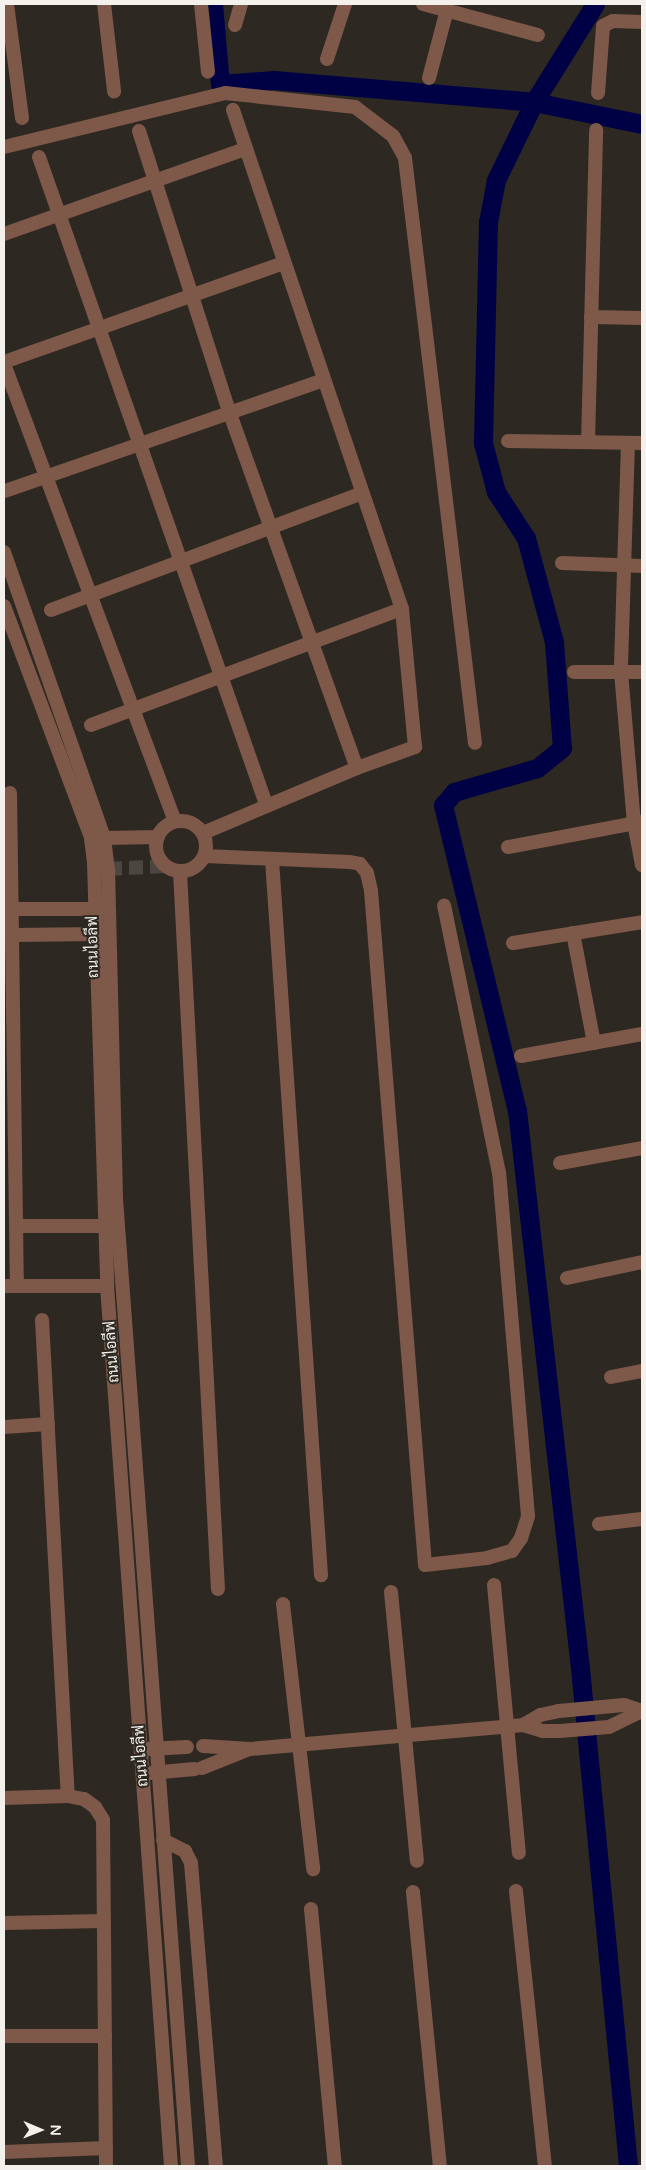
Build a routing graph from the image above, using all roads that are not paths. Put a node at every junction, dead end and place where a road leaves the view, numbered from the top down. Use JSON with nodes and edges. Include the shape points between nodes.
{"nodes":[{"id":1,"x":7,"y":4,"type":"edge"},
{"id":2,"x":104,"y":4,"type":"edge"},
{"id":3,"x":201,"y":4,"type":"edge"},
{"id":4,"x":241,"y":4,"type":"edge"},
{"id":5,"x":345,"y":4,"type":"edge"},
{"id":6,"x":423,"y":4,"type":"edge"},
{"id":7,"x":447,"y":10,"type":"junction"},
{"id":8,"x":642,"y":22,"type":"edge"},
{"id":9,"x":235,"y":26,"type":"dead end"},
{"id":10,"x":538,"y":35,"type":"dead end"},
{"id":11,"x":328,"y":59,"type":"dead end"},
{"id":12,"x":208,"y":72,"type":"dead end"},
{"id":13,"x":429,"y":78,"type":"dead end"},
{"id":14,"x":114,"y":91,"type":"dead end"},
{"id":15,"x":598,"y":93,"type":"dead end"},
{"id":16,"x":233,"y":110,"type":"dead end"},
{"id":17,"x":22,"y":118,"type":"dead end"},
{"id":18,"x":596,"y":130,"type":"dead end"},
{"id":19,"x":139,"y":131,"type":"dead end"},
{"id":20,"x":4,"y":147,"type":"edge"},
{"id":21,"x":246,"y":149,"type":"junction"},
{"id":22,"x":39,"y":157,"type":"dead end"},
{"id":23,"x":154,"y":179,"type":"junction"},
{"id":24,"x":58,"y":214,"type":"junction"},
{"id":25,"x":4,"y":234,"type":"edge"},
{"id":26,"x":284,"y":263,"type":"junction"},
{"id":27,"x":191,"y":296,"type":"junction"},
{"id":28,"x":591,"y":317,"type":"junction"},
{"id":29,"x":642,"y":318,"type":"edge"},
{"id":30,"x":97,"y":329,"type":"junction"},
{"id":31,"x":4,"y":363,"type":"edge"},
{"id":32,"x":323,"y":380,"type":"junction"},
{"id":33,"x":228,"y":411,"type":"junction"},
{"id":34,"x":508,"y":441,"type":"dead end"},
{"id":35,"x":139,"y":442,"type":"junction"},
{"id":36,"x":588,"y":442,"type":"junction"},
{"id":37,"x":635,"y":443,"type":"edge"},
{"id":38,"x":45,"y":476,"type":"junction"},
{"id":39,"x":5,"y":490,"type":"dead end"},
{"id":40,"x":362,"y":493,"type":"junction"},
{"id":41,"x":270,"y":529,"type":"junction"},
{"id":42,"x":4,"y":552,"type":"edge"},
{"id":43,"x":180,"y":563,"type":"junction"},
{"id":44,"x":562,"y":563,"type":"dead end"},
{"id":45,"x":624,"y":565,"type":"junction"},
{"id":46,"x":642,"y":566,"type":"edge"},
{"id":47,"x":88,"y":596,"type":"junction"},
{"id":48,"x":4,"y":606,"type":"edge"},
{"id":49,"x":402,"y":609,"type":"junction"},
{"id":50,"x":51,"y":610,"type":"dead end"},
{"id":51,"x":310,"y":641,"type":"junction"},
{"id":52,"x":574,"y":672,"type":"dead end"},
{"id":53,"x":621,"y":672,"type":"junction"},
{"id":54,"x":642,"y":672,"type":"edge"},
{"id":55,"x":220,"y":677,"type":"junction"},
{"id":56,"x":131,"y":708,"type":"junction"},
{"id":57,"x":91,"y":725,"type":"dead end"},
{"id":58,"x":475,"y":742,"type":"dead end"},
{"id":59,"x":357,"y":768,"type":"junction"},
{"id":60,"x":10,"y":793,"type":"dead end"},
{"id":61,"x":266,"y":804,"type":"junction"},
{"id":62,"x":175,"y":821,"type":"junction"},
{"id":63,"x":638,"y":823,"type":"edge"},
{"id":64,"x":203,"y":833,"type":"junction"},
{"id":65,"x":158,"y":837,"type":"junction"},
{"id":66,"x":104,"y":838,"type":"junction"},
{"id":67,"x":508,"y":847,"type":"dead end"},
{"id":68,"x":205,"y":856,"type":"junction"},
{"id":69,"x":272,"y":860,"type":"junction"},
{"id":70,"x":642,"y":865,"type":"edge"},
{"id":71,"x":180,"y":872,"type":"junction"},
{"id":72,"x":444,"y":906,"type":"dead end"},
{"id":73,"x":96,"y":909,"type":"junction"},
{"id":74,"x":11,"y":922,"type":"edge"},
{"id":75,"x":642,"y":922,"type":"edge"},
{"id":76,"x":574,"y":933,"type":"junction"},
{"id":77,"x":97,"y":934,"type":"junction"},
{"id":78,"x":513,"y":943,"type":"dead end"},
{"id":79,"x":642,"y":1034,"type":"edge"},
{"id":80,"x":594,"y":1043,"type":"junction"},
{"id":81,"x":521,"y":1056,"type":"dead end"},
{"id":82,"x":642,"y":1148,"type":"edge"},
{"id":83,"x":560,"y":1163,"type":"dead end"},
{"id":84,"x":16,"y":1226,"type":"junction"},
{"id":85,"x":104,"y":1226,"type":"junction"},
{"id":86,"x":642,"y":1262,"type":"edge"},
{"id":87,"x":567,"y":1278,"type":"dead end"},
{"id":88,"x":10,"y":1286,"type":"edge"},
{"id":89,"x":107,"y":1286,"type":"junction"},
{"id":90,"x":42,"y":1320,"type":"dead end"},
{"id":91,"x":642,"y":1371,"type":"edge"},
{"id":92,"x":611,"y":1377,"type":"dead end"},
{"id":93,"x":48,"y":1424,"type":"junction"},
{"id":94,"x":4,"y":1427,"type":"edge"},
{"id":95,"x":642,"y":1519,"type":"edge"},
{"id":96,"x":599,"y":1524,"type":"dead end"},
{"id":97,"x":321,"y":1575,"type":"dead end"},
{"id":98,"x":494,"y":1585,"type":"dead end"},
{"id":99,"x":218,"y":1589,"type":"dead end"},
{"id":100,"x":391,"y":1592,"type":"dead end"},
{"id":101,"x":283,"y":1604,"type":"dead end"},
{"id":102,"x":642,"y":1711,"type":"edge"},
{"id":103,"x":522,"y":1725,"type":"junction"},
{"id":104,"x":507,"y":1726,"type":"junction"},
{"id":105,"x":405,"y":1733,"type":"junction"},
{"id":106,"x":297,"y":1743,"type":"junction"},
{"id":107,"x":203,"y":1746,"type":"dead end"},
{"id":108,"x":187,"y":1747,"type":"dead end"},
{"id":109,"x":157,"y":1748,"type":"junction"},
{"id":110,"x":140,"y":1749,"type":"junction"},
{"id":111,"x":250,"y":1749,"type":"junction"},
{"id":112,"x":159,"y":1772,"type":"junction"},
{"id":113,"x":142,"y":1773,"type":"junction"},
{"id":114,"x":68,"y":1796,"type":"junction"},
{"id":115,"x":4,"y":1798,"type":"edge"},
{"id":116,"x":163,"y":1840,"type":"junction"},
{"id":117,"x":519,"y":1853,"type":"dead end"},
{"id":118,"x":417,"y":1862,"type":"dead end"},
{"id":119,"x":313,"y":1869,"type":"dead end"},
{"id":120,"x":516,"y":1890,"type":"dead end"},
{"id":121,"x":413,"y":1892,"type":"dead end"},
{"id":122,"x":311,"y":1910,"type":"dead end"},
{"id":123,"x":104,"y":1921,"type":"junction"},
{"id":124,"x":4,"y":1923,"type":"edge"},
{"id":125,"x":4,"y":2036,"type":"edge"},
{"id":126,"x":105,"y":2036,"type":"junction"},
{"id":127,"x":106,"y":2148,"type":"junction"},
{"id":128,"x":4,"y":2152,"type":"edge"},
{"id":129,"x":106,"y":2166,"type":"edge"},
{"id":130,"x":171,"y":2166,"type":"edge"},
{"id":131,"x":188,"y":2166,"type":"edge"},
{"id":132,"x":216,"y":2166,"type":"edge"},
{"id":133,"x":335,"y":2166,"type":"edge"},
{"id":134,"x":440,"y":2166,"type":"edge"},
{"id":135,"x":545,"y":2166,"type":"edge"}],
"edges":[{"from":1,"to":17,"type":"street"},
{"from":2,"to":14,"type":"street"},
{"from":3,"to":12,"type":"street"},
{"from":4,"to":9,"type":"street"},
{"from":5,"to":11,"type":"street"},
{"from":6,"to":7,"type":"street"},
{"from":7,"to":10,"type":"street"},
{"from":7,"to":13,"type":"street"},
{"from":8,"to":15,"type":"street","via":[[613,21],[602,26]]},
{"from":16,"to":21,"type":"street"},
{"from":18,"to":28,"type":"street"},
{"from":19,"to":23,"type":"street"},
{"from":20,"to":58,"type":"street","via":[[225,93],[356,106],[393,136],[405,158]]},
{"from":21,"to":23,"type":"street"},
{"from":21,"to":26,"type":"street"},
{"from":22,"to":24,"type":"street"},
{"from":23,"to":24,"type":"street"},
{"from":23,"to":27,"type":"street"},
{"from":24,"to":25,"type":"street"},
{"from":24,"to":30,"type":"street"},
{"from":26,"to":27,"type":"street"},
{"from":26,"to":32,"type":"street"},
{"from":27,"to":30,"type":"street"},
{"from":27,"to":33,"type":"street"},
{"from":28,"to":29,"type":"street"},
{"from":28,"to":36,"type":"street"},
{"from":30,"to":31,"type":"street"},
{"from":30,"to":35,"type":"street"},
{"from":31,"to":38,"type":"street"},
{"from":32,"to":33,"type":"street"},
{"from":32,"to":40,"type":"street"},
{"from":33,"to":35,"type":"street"},
{"from":33,"to":41,"type":"street"},
{"from":34,"to":36,"type":"street"},
{"from":35,"to":38,"type":"street"},
{"from":35,"to":43,"type":"street"},
{"from":36,"to":37,"type":"street"},
{"from":37,"to":45,"type":"street"},
{"from":38,"to":39,"type":"street"},
{"from":38,"to":47,"type":"street"},
{"from":40,"to":41,"type":"street"},
{"from":40,"to":49,"type":"street"},
{"from":41,"to":43,"type":"street"},
{"from":41,"to":51,"type":"street"},
{"from":42,"to":66,"type":"street","name":"ถนนไอลีฟ"},
{"from":43,"to":47,"type":"street"},
{"from":43,"to":55,"type":"street"},
{"from":44,"to":45,"type":"street"},
{"from":45,"to":46,"type":"street"},
{"from":45,"to":53,"type":"street"},
{"from":47,"to":50,"type":"street"},
{"from":47,"to":56,"type":"street"},
{"from":48,"to":73,"type":"street","name":"ถนนไอลีฟ","via":[[91,838]]},
{"from":49,"to":51,"type":"street"},
{"from":49,"to":59,"type":"street","via":[[415,747]]},
{"from":51,"to":55,"type":"street"},
{"from":51,"to":59,"type":"street"},
{"from":52,"to":53,"type":"street"},
{"from":53,"to":54,"type":"street"},
{"from":53,"to":63,"type":"street"},
{"from":55,"to":56,"type":"street"},
{"from":55,"to":61,"type":"street"},
{"from":56,"to":57,"type":"street"},
{"from":56,"to":62,"type":"street"},
{"from":59,"to":61,"type":"street"},
{"from":60,"to":74,"type":"street"},
{"from":61,"to":64,"type":"street"},
{"from":62,"to":64,"type":"street","via":[[191,822]]},
{"from":62,"to":65,"type":"street"},
{"from":63,"to":67,"type":"street"},
{"from":63,"to":70,"type":"street"},
{"from":64,"to":68,"type":"street"},
{"from":65,"to":66,"type":"street"},
{"from":65,"to":71,"type":"street","via":[[156,844],[160,860],[165,866]]},
{"from":66,"to":109,"type":"street","name":"ถนนไอลีฟ","via":[[108,869],[116,1199]]},
{"from":68,"to":69,"type":"street"},
{"from":68,"to":71,"type":"street","via":[[195,868]]},
{"from":69,"to":72,"type":"street","via":[[360,864],[367,873],[371,890],[425,1565],[488,1558],[512,1551],[521,1538],[528,1516],[499,1173]]},
{"from":69,"to":97,"type":"street"},
{"from":71,"to":99,"type":"street"},
{"from":73,"to":74,"type":"street"},
{"from":73,"to":77,"type":"street","name":"ถนนไอลีฟ"},
{"from":74,"to":77,"type":"street"},
{"from":74,"to":84,"type":"street"},
{"from":75,"to":76,"type":"street"},
{"from":76,"to":78,"type":"street"},
{"from":76,"to":80,"type":"street"},
{"from":77,"to":85,"type":"street","name":"ถนนไอลีฟ"},
{"from":79,"to":80,"type":"street"},
{"from":80,"to":81,"type":"street"},
{"from":82,"to":83,"type":"street"},
{"from":84,"to":85,"type":"street"},
{"from":84,"to":88,"type":"street"},
{"from":85,"to":89,"type":"street","name":"ถนนไอลีฟ"},
{"from":86,"to":87,"type":"street"},
{"from":88,"to":89,"type":"street"},
{"from":89,"to":110,"type":"street","name":"ถนนไอลีฟ"},
{"from":90,"to":93,"type":"street"},
{"from":91,"to":92,"type":"street"},
{"from":93,"to":94,"type":"street"},
{"from":93,"to":114,"type":"street"},
{"from":95,"to":96,"type":"street"},
{"from":98,"to":104,"type":"street"},
{"from":100,"to":105,"type":"street"},
{"from":101,"to":106,"type":"street"},
{"from":102,"to":103,"type":"street","via":[[624,1705],[559,1711],[540,1715]]},
{"from":102,"to":103,"type":"street","via":[[609,1726],[543,1731]]},
{"from":103,"to":104,"type":"street"},
{"from":104,"to":105,"type":"street"},
{"from":104,"to":117,"type":"street"},
{"from":105,"to":106,"type":"street"},
{"from":105,"to":118,"type":"street"},
{"from":106,"to":111,"type":"street"},
{"from":106,"to":119,"type":"street"},
{"from":107,"to":111,"type":"street"},
{"from":108,"to":109,"type":"street"},
{"from":109,"to":110,"type":"street"},
{"from":109,"to":112,"type":"street","name":"ถนนไอลีฟ"},
{"from":110,"to":113,"type":"street","name":"ถนนไอลีฟ"},
{"from":111,"to":112,"type":"street","via":[[198,1768]]},
{"from":112,"to":113,"type":"street"},
{"from":112,"to":116,"type":"street","name":"ถนนไอลีฟ"},
{"from":113,"to":130,"type":"street","name":"ถนนไอลีฟ"},
{"from":114,"to":115,"type":"street"},
{"from":114,"to":123,"type":"street","via":[[84,1799],[95,1807],[103,1820]]},
{"from":116,"to":131,"type":"street","name":"ถนนไอลีฟ"},
{"from":116,"to":132,"type":"street","via":[[185,1851],[191,1863]]},
{"from":120,"to":135,"type":"street"},
{"from":121,"to":134,"type":"street"},
{"from":122,"to":133,"type":"street"},
{"from":123,"to":124,"type":"street"},
{"from":123,"to":126,"type":"street"},
{"from":125,"to":126,"type":"street"},
{"from":126,"to":127,"type":"street"},
{"from":127,"to":128,"type":"street"},
{"from":127,"to":129,"type":"street"}]}
